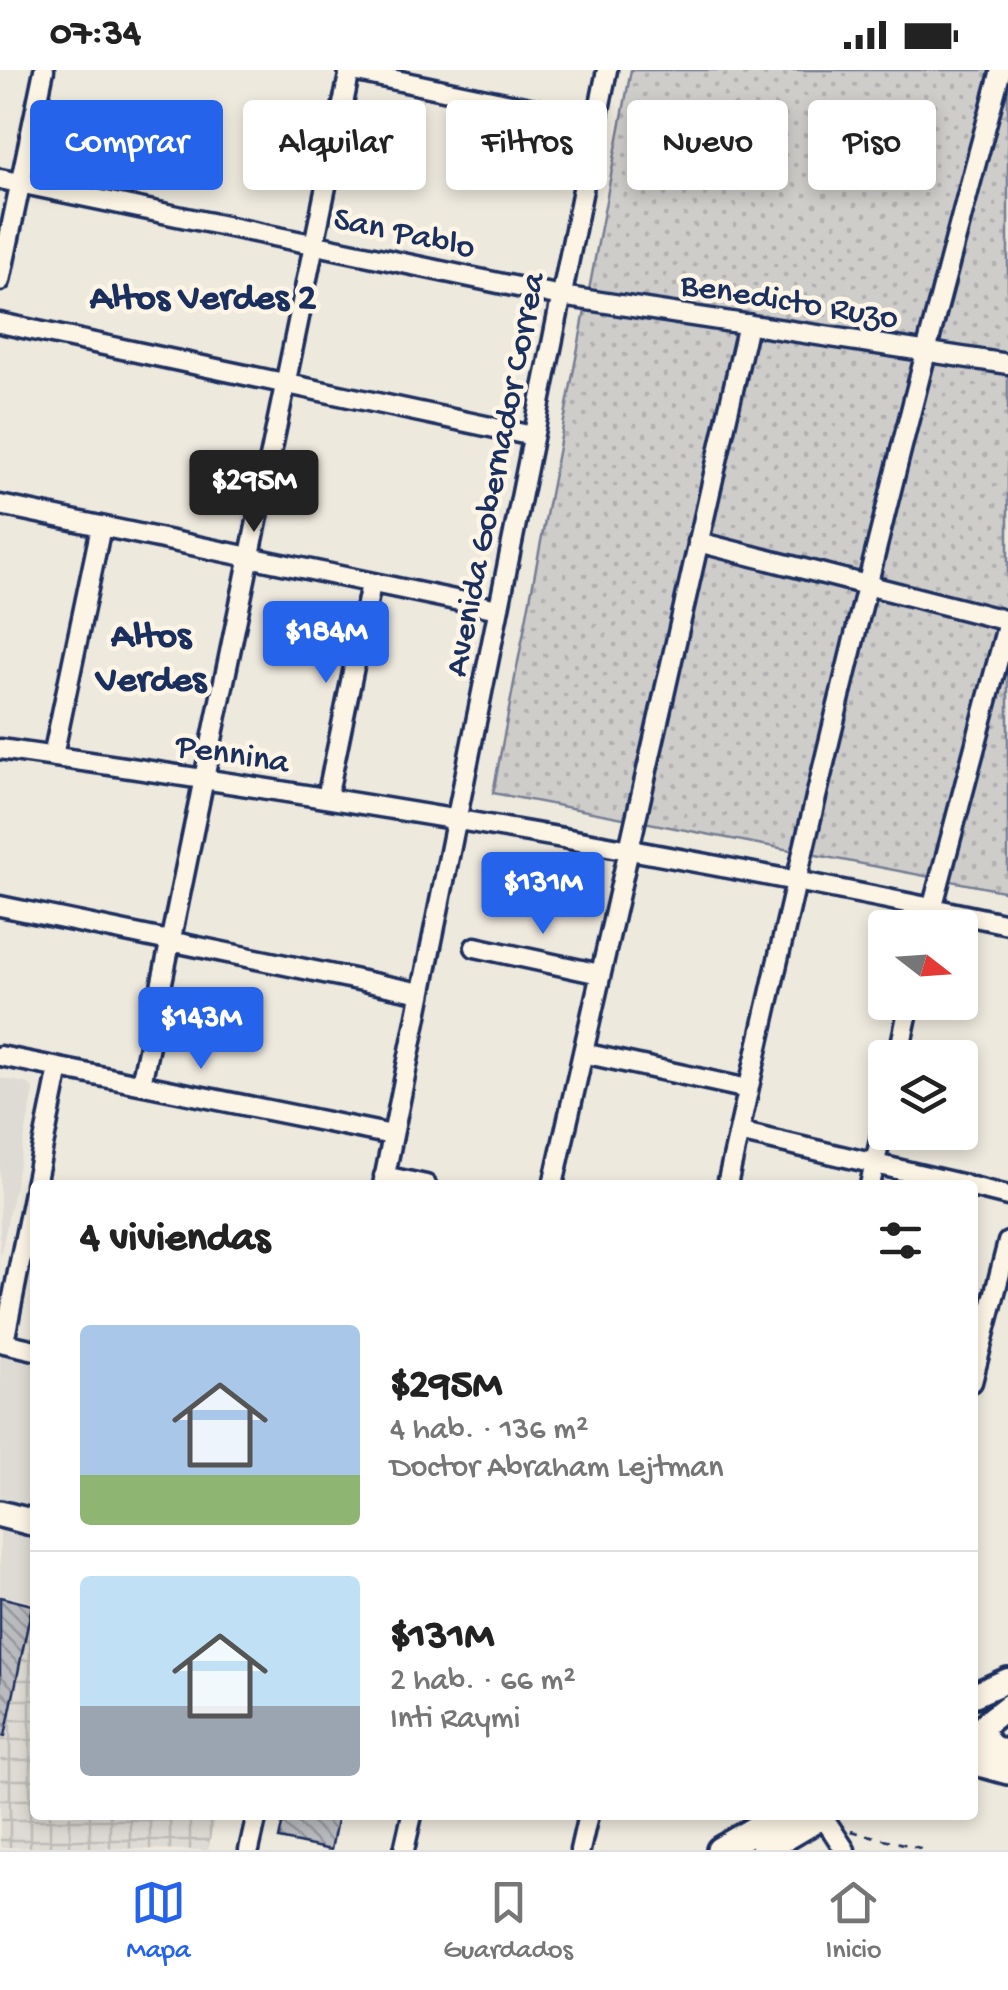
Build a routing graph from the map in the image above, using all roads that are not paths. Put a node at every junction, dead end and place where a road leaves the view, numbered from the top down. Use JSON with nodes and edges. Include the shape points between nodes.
{"nodes":[{"id":1,"x":44,"y":70,"type":"edge"},
{"id":2,"x":349,"y":70,"type":"edge"},
{"id":3,"x":607,"y":70,"type":"edge"},
{"id":4,"x":1002,"y":76,"type":"edge"},
{"id":5,"x":492,"y":100,"type":"edge"},
{"id":6,"x":601,"y":100,"type":"edge"},
{"id":7,"x":0,"y":179,"type":"edge"},
{"id":8,"x":20,"y":184,"type":"junction"},
{"id":9,"x":582,"y":190,"type":"edge"},
{"id":10,"x":314,"y":244,"type":"junction"},
{"id":11,"x":0,"y":282,"type":"edge"},
{"id":12,"x":561,"y":296,"type":"junction"},
{"id":13,"x":0,"y":324,"type":"edge"},
{"id":14,"x":748,"y":324,"type":"junction"},
{"id":15,"x":924,"y":351,"type":"junction"},
{"id":16,"x":1008,"y":364,"type":"edge"},
{"id":17,"x":285,"y":383,"type":"junction"},
{"id":18,"x":533,"y":436,"type":"junction"},
{"id":19,"x":0,"y":505,"type":"edge"},
{"id":20,"x":101,"y":526,"type":"junction"},
{"id":21,"x":698,"y":542,"type":"junction"},
{"id":22,"x":249,"y":558,"type":"junction"},
{"id":23,"x":371,"y":584,"type":"junction"},
{"id":24,"x":866,"y":588,"type":"junction"},
{"id":25,"x":498,"y":609,"type":"junction"},
{"id":26,"x":1008,"y":621,"type":"edge"},
{"id":27,"x":0,"y":749,"type":"edge"},
{"id":28,"x":53,"y":756,"type":"junction"},
{"id":29,"x":204,"y":780,"type":"junction"},
{"id":30,"x":326,"y":798,"type":"junction"},
{"id":31,"x":456,"y":820,"type":"junction"},
{"id":32,"x":628,"y":850,"type":"junction"},
{"id":33,"x":794,"y":880,"type":"junction"},
{"id":34,"x":0,"y":906,"type":"edge"},
{"id":35,"x":932,"y":908,"type":"junction"},
{"id":36,"x":1008,"y":924,"type":"edge"},
{"id":37,"x":170,"y":943,"type":"junction"},
{"id":38,"x":475,"y":947,"type":"dead end"},
{"id":39,"x":600,"y":974,"type":"junction"},
{"id":40,"x":421,"y":992,"type":"junction"},
{"id":41,"x":582,"y":1053,"type":"junction"},
{"id":42,"x":0,"y":1056,"type":"edge"},
{"id":43,"x":59,"y":1068,"type":"junction"},
{"id":44,"x":140,"y":1084,"type":"junction"},
{"id":45,"x":748,"y":1089,"type":"junction"},
{"id":46,"x":739,"y":1132,"type":"junction"},
{"id":47,"x":392,"y":1135,"type":"junction"},
{"id":48,"x":878,"y":1150,"type":"edge"},
{"id":49,"x":875,"y":1163,"type":"junction"},
{"id":50,"x":36,"y":1180,"type":"edge"},
{"id":51,"x":384,"y":1180,"type":"edge"},
{"id":52,"x":554,"y":1180,"type":"edge"},
{"id":53,"x":728,"y":1180,"type":"edge"},
{"id":54,"x":871,"y":1180,"type":"edge"},
{"id":55,"x":944,"y":1180,"type":"edge"},
{"id":56,"x":978,"y":1188,"type":"edge"},
{"id":57,"x":1008,"y":1196,"type":"edge"},
{"id":58,"x":30,"y":1211,"type":"edge"},
{"id":59,"x":1008,"y":1242,"type":"edge"},
{"id":60,"x":0,"y":1342,"type":"edge"},
{"id":61,"x":30,"y":1349,"type":"edge"},
{"id":62,"x":978,"y":1359,"type":"edge"},
{"id":63,"x":0,"y":1514,"type":"edge"},
{"id":64,"x":30,"y":1522,"type":"edge"},
{"id":65,"x":1008,"y":1680,"type":"edge"},
{"id":66,"x":978,"y":1693,"type":"edge"},
{"id":67,"x":1008,"y":1706,"type":"edge"},
{"id":68,"x":978,"y":1727,"type":"edge"},
{"id":69,"x":978,"y":1731,"type":"edge"},
{"id":70,"x":1008,"y":1756,"type":"edge"},
{"id":71,"x":978,"y":1762,"type":"edge"},
{"id":72,"x":1008,"y":1770,"type":"edge"},
{"id":73,"x":256,"y":1820,"type":"edge"},
{"id":74,"x":411,"y":1820,"type":"edge"},
{"id":75,"x":587,"y":1820,"type":"edge"},
{"id":76,"x":770,"y":1820,"type":"edge"},
{"id":77,"x":821,"y":1820,"type":"edge"},
{"id":78,"x":826,"y":1820,"type":"edge"},
{"id":79,"x":249,"y":1850,"type":"edge"},
{"id":80,"x":404,"y":1850,"type":"edge"},
{"id":81,"x":580,"y":1850,"type":"edge"},
{"id":82,"x":720,"y":1850,"type":"edge"},
{"id":83,"x":764,"y":1850,"type":"edge"},
{"id":84,"x":845,"y":1850,"type":"edge"}],
"edges":[{"from":1,"to":8,"type":"street"},
{"from":2,"to":5,"type":"street"},
{"from":2,"to":10,"type":"street"},
{"from":3,"to":6,"type":"street","name":"Avenida Gobernador Correa"},
{"from":4,"to":15,"type":"street"},
{"from":7,"to":8,"type":"street","name":"San Pablo"},
{"from":8,"to":10,"type":"street","name":"San Pablo"},
{"from":8,"to":11,"type":"street"},
{"from":9,"to":12,"type":"street","name":"Avenida Gobernador Correa"},
{"from":10,"to":12,"type":"street","name":"San Pablo"},
{"from":10,"to":17,"type":"street"},
{"from":12,"to":14,"type":"street","name":"Benedicto Ruzo"},
{"from":12,"to":18,"type":"street","name":"Avenida Gobernador Correa"},
{"from":13,"to":17,"type":"street"},
{"from":14,"to":15,"type":"street","name":"Benedicto Ruzo"},
{"from":14,"to":21,"type":"street"},
{"from":15,"to":16,"type":"street","name":"Benedicto Ruzo"},
{"from":15,"to":24,"type":"street"},
{"from":17,"to":18,"type":"street"},
{"from":17,"to":22,"type":"street"},
{"from":18,"to":25,"type":"street","name":"Avenida Gobernador Correa"},
{"from":19,"to":20,"type":"street"},
{"from":20,"to":22,"type":"street"},
{"from":20,"to":28,"type":"street"},
{"from":21,"to":24,"type":"street"},
{"from":21,"to":32,"type":"street"},
{"from":22,"to":23,"type":"street"},
{"from":22,"to":29,"type":"street"},
{"from":23,"to":25,"type":"street"},
{"from":23,"to":30,"type":"street"},
{"from":24,"to":26,"type":"street"},
{"from":24,"to":33,"type":"street"},
{"from":25,"to":31,"type":"street","name":"Avenida Gobernador Correa"},
{"from":26,"to":35,"type":"street"},
{"from":27,"to":28,"type":"street","name":"Pennina"},
{"from":28,"to":29,"type":"street","name":"Pennina"},
{"from":29,"to":30,"type":"street","name":"Pennina"},
{"from":29,"to":37,"type":"street"},
{"from":30,"to":31,"type":"street","name":"Pennina"},
{"from":31,"to":32,"type":"street","name":"Pennina"},
{"from":31,"to":40,"type":"street","name":"Avenida Gobernador Correa"},
{"from":32,"to":33,"type":"street","name":"Pennina"},
{"from":32,"to":39,"type":"street"},
{"from":33,"to":35,"type":"street","name":"Pennina"},
{"from":33,"to":45,"type":"street"},
{"from":34,"to":37,"type":"street"},
{"from":35,"to":36,"type":"street","name":"Pennina"},
{"from":37,"to":40,"type":"street"},
{"from":37,"to":44,"type":"street"},
{"from":38,"to":39,"type":"street"},
{"from":39,"to":41,"type":"street"},
{"from":40,"to":47,"type":"street","name":"Avenida Gobernador Correa"},
{"from":41,"to":45,"type":"street"},
{"from":41,"to":52,"type":"street"},
{"from":42,"to":43,"type":"street"},
{"from":43,"to":44,"type":"street"},
{"from":43,"to":50,"type":"street"},
{"from":44,"to":47,"type":"street"},
{"from":45,"to":46,"type":"street"},
{"from":46,"to":49,"type":"street"},
{"from":46,"to":53,"type":"street"},
{"from":47,"to":51,"type":"street","name":"Avenida Gobernador Correa"},
{"from":48,"to":49,"type":"street"},
{"from":49,"to":54,"type":"street"},
{"from":49,"to":55,"type":"street"},
{"from":56,"to":57,"type":"street"},
{"from":58,"to":60,"type":"street"},
{"from":59,"to":62,"type":"street"},
{"from":60,"to":61,"type":"street"},
{"from":63,"to":64,"type":"main road"},
{"from":65,"to":66,"type":"street"},
{"from":67,"to":68,"type":"street"},
{"from":69,"to":70,"type":"main road"},
{"from":71,"to":72,"type":"main road"},
{"from":73,"to":79,"type":"street"},
{"from":74,"to":80,"type":"street"},
{"from":75,"to":81,"type":"street"},
{"from":76,"to":82,"type":"main road"},
{"from":77,"to":83,"type":"main road"},
{"from":78,"to":84,"type":"street"}]}
